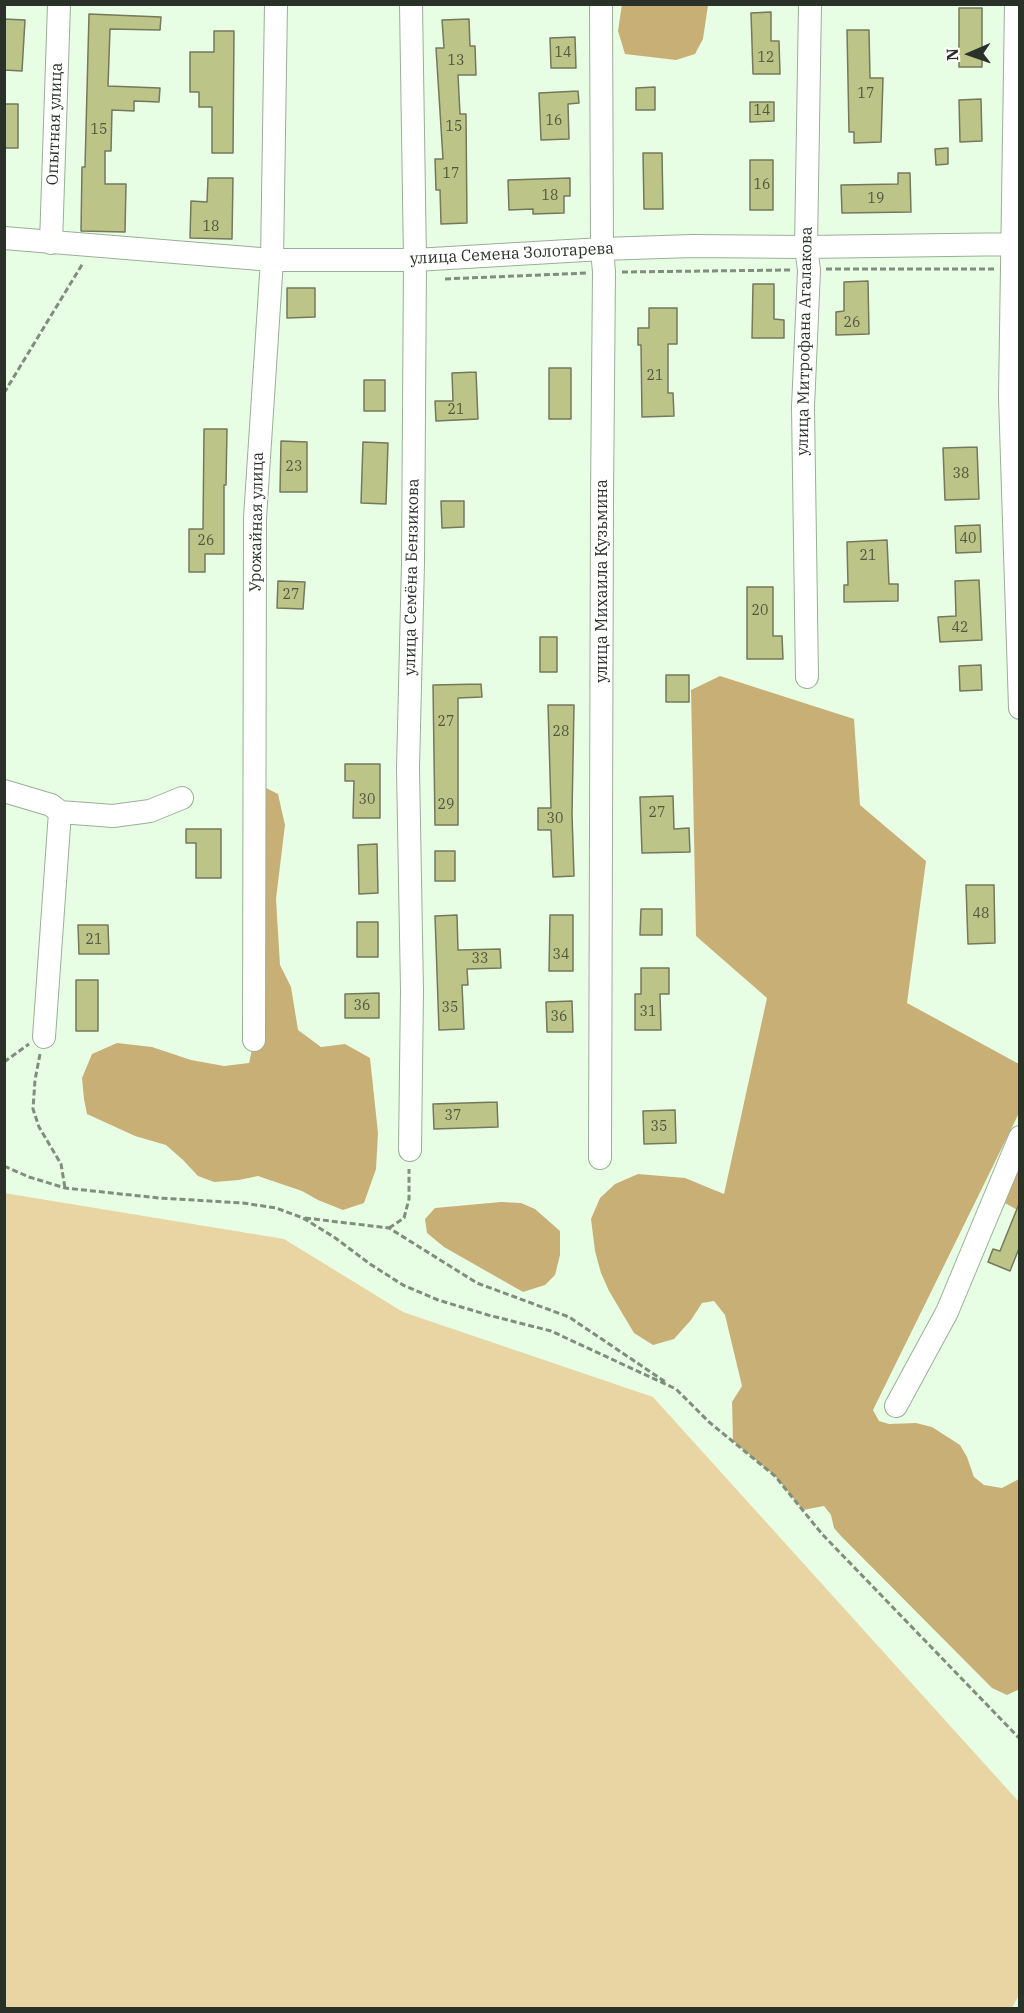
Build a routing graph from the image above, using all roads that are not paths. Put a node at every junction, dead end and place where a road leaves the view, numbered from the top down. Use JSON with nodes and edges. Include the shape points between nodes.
{"nodes":[{"id":1,"x":59,"y":4,"type":"edge"},
{"id":2,"x":276,"y":4,"type":"edge"},
{"id":3,"x":411,"y":4,"type":"edge"},
{"id":4,"x":601,"y":4,"type":"edge"},
{"id":5,"x":810,"y":4,"type":"edge"},
{"id":6,"x":1016,"y":4,"type":"edge"},
{"id":7,"x":4,"y":238,"type":"edge"},
{"id":8,"x":51,"y":243,"type":"junction"},
{"id":9,"x":1016,"y":244,"type":"edge"},
{"id":10,"x":806,"y":247,"type":"junction"},
{"id":11,"x":602,"y":249,"type":"junction"},
{"id":12,"x":272,"y":260,"type":"junction"},
{"id":13,"x":415,"y":260,"type":"junction"},
{"id":14,"x":807,"y":677,"type":"dead end"},
{"id":15,"x":1020,"y":708,"type":"edge"},
{"id":16,"x":4,"y":791,"type":"edge"},
{"id":17,"x":182,"y":798,"type":"dead end"},
{"id":18,"x":60,"y":812,"type":"junction"},
{"id":19,"x":44,"y":1037,"type":"road end"},
{"id":20,"x":254,"y":1040,"type":"dead end"},
{"id":21,"x":1020,"y":1137,"type":"edge"},
{"id":22,"x":410,"y":1150,"type":"road end"},
{"id":23,"x":600,"y":1158,"type":"dead end"},
{"id":24,"x":896,"y":1406,"type":"dead end"}],
"edges":[{"from":1,"to":8,"type":"street","name":"Опытная улица"},
{"from":2,"to":12,"type":"street","name":"Урожайная улица"},
{"from":3,"to":13,"type":"street","name":"улица Семёна Бензикова"},
{"from":4,"to":11,"type":"street","name":"улица Михаила Кузьмина"},
{"from":5,"to":10,"type":"street","name":"улица Митрофана Агалакова"},
{"from":6,"to":9,"type":"street"},
{"from":7,"to":8,"type":"street","name":"улица Семена Золотарева"},
{"from":8,"to":12,"type":"street","name":"улица Семена Золотарева"},
{"from":9,"to":10,"type":"street","name":"улица Семена Золотарева"},
{"from":9,"to":15,"type":"street","via":[[1010,397]]},
{"from":10,"to":11,"type":"street","name":"улица Семена Золотарева"},
{"from":10,"to":14,"type":"street","name":"улица Митрофана Агалакова","via":[[809,270],[803,407]]},
{"from":11,"to":13,"type":"street","name":"улица Семена Золотарева"},
{"from":11,"to":23,"type":"street","name":"улица Михаила Кузьмина"},
{"from":12,"to":13,"type":"street","name":"улица Семена Золотарева"},
{"from":12,"to":20,"type":"street","name":"Урожайная улица","via":[[255,518]]},
{"from":13,"to":22,"type":"street","name":"улица Семёна Бензикова","via":[[408,768]]},
{"from":16,"to":18,"type":"street"},
{"from":17,"to":18,"type":"street","via":[[150,811],[112,816]]},
{"from":18,"to":19,"type":"street"},
{"from":21,"to":24,"type":"street","via":[[947,1312]]}]}
